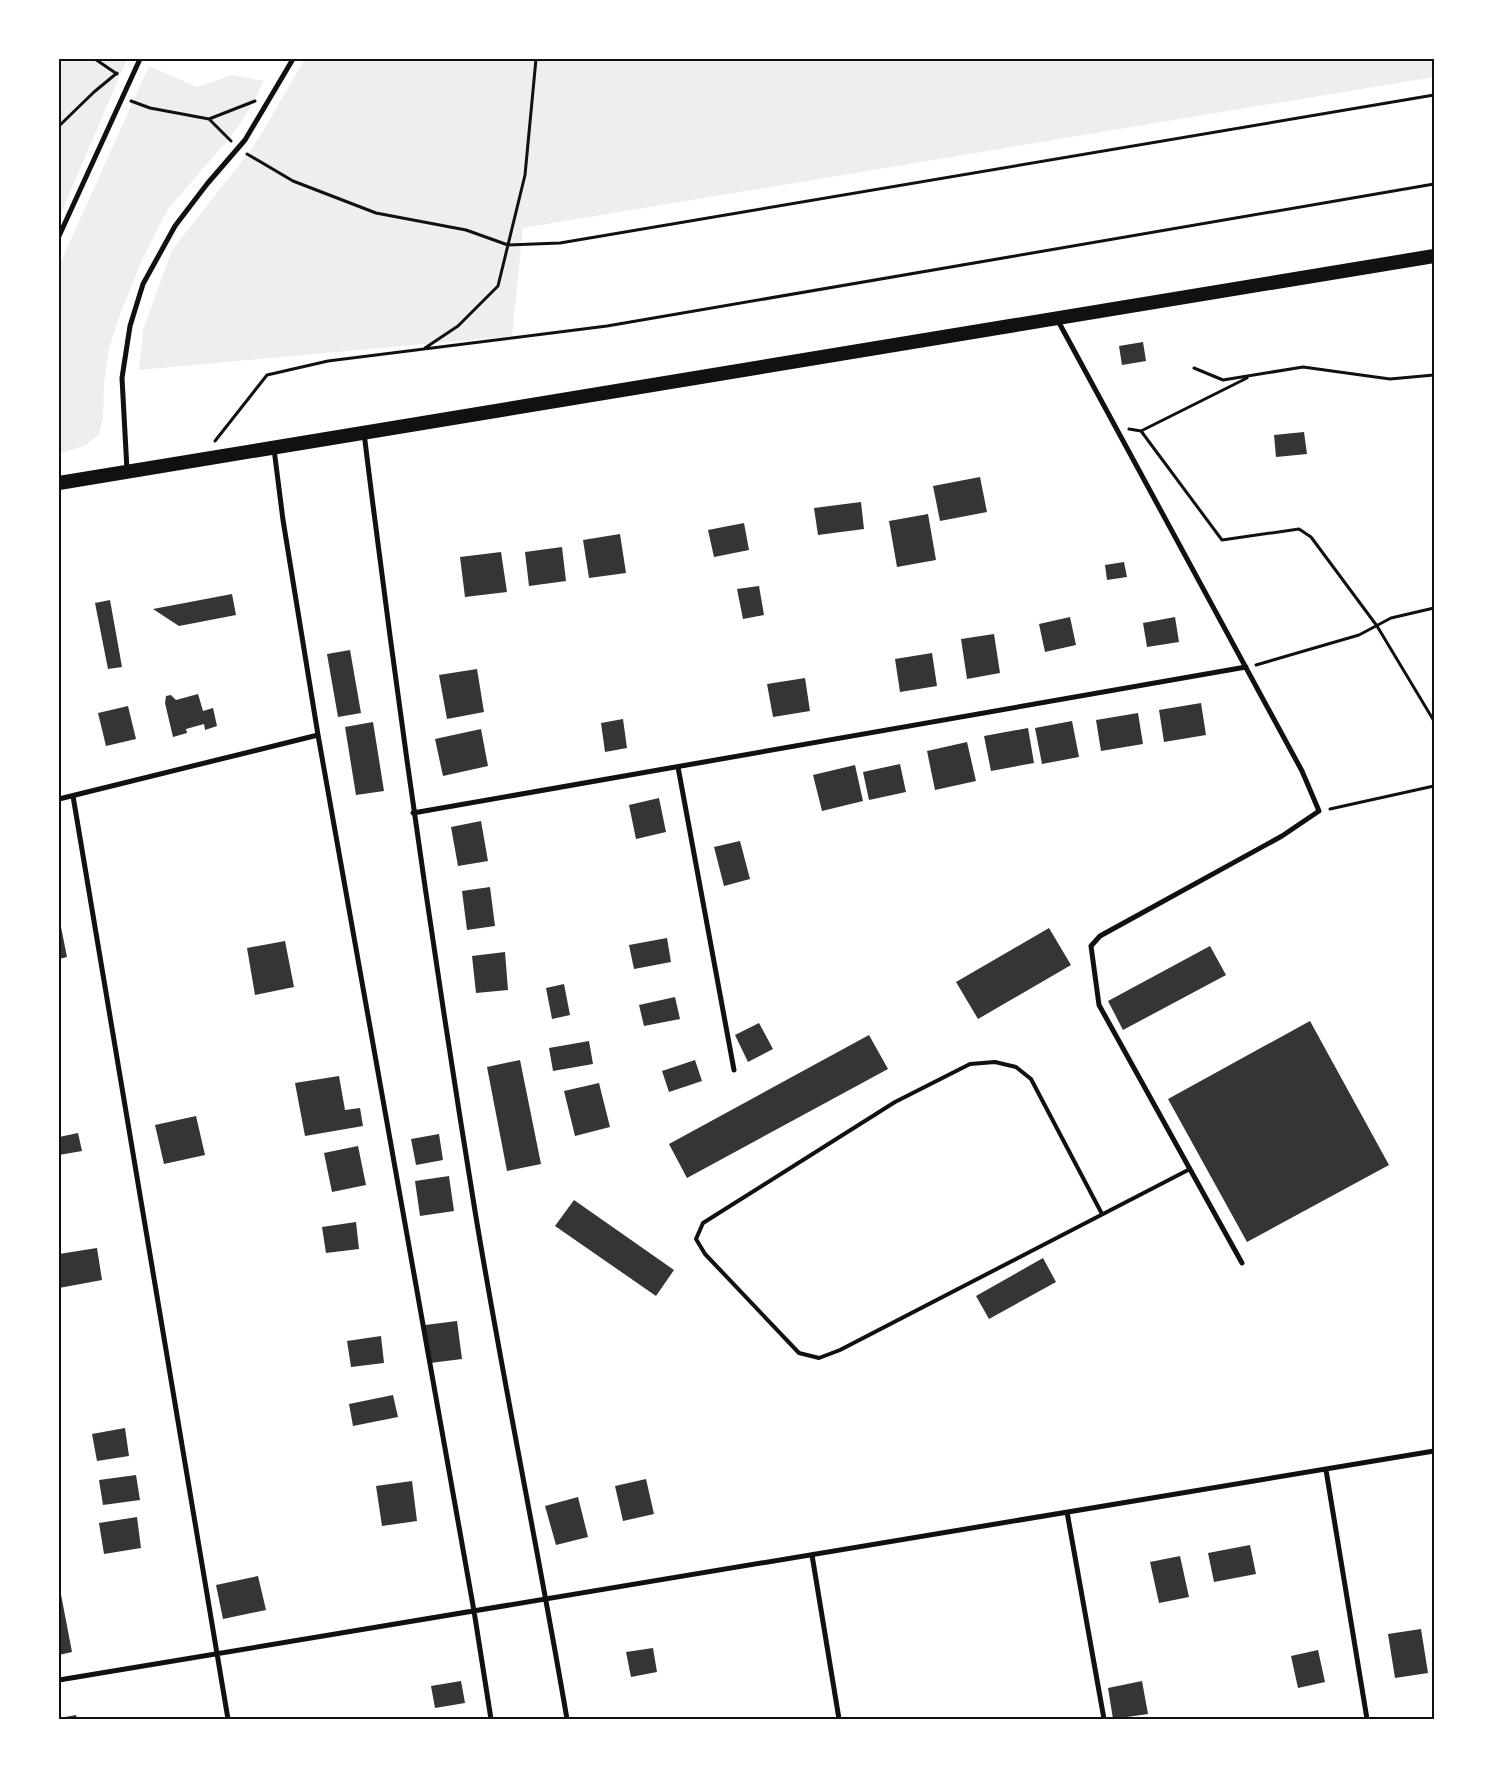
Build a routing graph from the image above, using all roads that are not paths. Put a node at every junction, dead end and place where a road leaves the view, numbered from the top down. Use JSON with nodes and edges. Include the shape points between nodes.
{"nodes":[{"id":1,"x":140,"y":59,"type":"edge"},
{"id":2,"x":293,"y":59,"type":"edge"},
{"id":3,"x":59,"y":236,"type":"edge"},
{"id":4,"x":1434,"y":256,"type":"edge"},
{"id":5,"x":1057,"y":319,"type":"junction"},
{"id":6,"x":364,"y":433,"type":"junction"},
{"id":7,"x":274,"y":447,"type":"junction"},
{"id":8,"x":127,"y":471,"type":"junction"},
{"id":9,"x":59,"y":483,"type":"edge"},
{"id":10,"x":1246,"y":667,"type":"junction"},
{"id":11,"x":318,"y":734,"type":"junction"},
{"id":12,"x":678,"y":767,"type":"junction"},
{"id":13,"x":73,"y":796,"type":"junction"},
{"id":14,"x":59,"y":799,"type":"edge"},
{"id":15,"x":413,"y":813,"type":"junction"},
{"id":16,"x":734,"y":1070,"type":"dead end"},
{"id":17,"x":1190,"y":1169,"type":"junction"},
{"id":18,"x":1102,"y":1214,"type":"junction"},
{"id":19,"x":1242,"y":1263,"type":"dead end"},
{"id":20,"x":1434,"y":1452,"type":"edge"},
{"id":21,"x":1326,"y":1470,"type":"junction"},
{"id":22,"x":1067,"y":1512,"type":"junction"},
{"id":23,"x":812,"y":1555,"type":"junction"},
{"id":24,"x":546,"y":1599,"type":"junction"},
{"id":25,"x":474,"y":1611,"type":"junction"},
{"id":26,"x":217,"y":1654,"type":"junction"},
{"id":27,"x":59,"y":1680,"type":"edge"},
{"id":28,"x":228,"y":1719,"type":"edge"},
{"id":29,"x":491,"y":1719,"type":"edge"},
{"id":30,"x":566,"y":1719,"type":"edge"},
{"id":31,"x":839,"y":1719,"type":"edge"},
{"id":32,"x":1104,"y":1719,"type":"edge"},
{"id":33,"x":1367,"y":1719,"type":"edge"}],
"edges":[{"from":1,"to":3,"type":"street"},
{"from":2,"to":8,"type":"street","via":[[245,140],[175,226],[143,284],[130,326],[122,378]]},
{"from":4,"to":5,"type":"highway"},
{"from":5,"to":6,"type":"highway"},
{"from":5,"to":10,"type":"street"},
{"from":6,"to":7,"type":"highway"},
{"from":6,"to":15,"type":"street"},
{"from":7,"to":8,"type":"highway"},
{"from":7,"to":11,"type":"street"},
{"from":8,"to":9,"type":"highway"},
{"from":10,"to":12,"type":"street"},
{"from":10,"to":17,"type":"street","via":[[1302,771],[1319,811],[1282,836],[1100,936],[1091,946],[1100,1005]]},
{"from":11,"to":13,"type":"street"},
{"from":11,"to":25,"type":"street"},
{"from":12,"to":15,"type":"street"},
{"from":12,"to":16,"type":"street"},
{"from":13,"to":14,"type":"street"},
{"from":13,"to":26,"type":"street"},
{"from":15,"to":24,"type":"street","via":[[475,1212]]},
{"from":17,"to":18,"type":"lane"},
{"from":17,"to":19,"type":"street"},
{"from":18,"to":18,"type":"lane","via":[[1031,1079],[1016,1068],[995,1062],[970,1064],[895,1102],[703,1223],[696,1239],[705,1254],[798,1353],[819,1358]]},
{"from":20,"to":21,"type":"street"},
{"from":21,"to":22,"type":"street"},
{"from":21,"to":33,"type":"street"},
{"from":22,"to":23,"type":"street"},
{"from":22,"to":32,"type":"street"},
{"from":23,"to":24,"type":"street"},
{"from":23,"to":31,"type":"street"},
{"from":24,"to":25,"type":"street"},
{"from":24,"to":30,"type":"street"},
{"from":25,"to":26,"type":"street"},
{"from":25,"to":29,"type":"street"},
{"from":26,"to":27,"type":"street"},
{"from":26,"to":28,"type":"street"}]}
